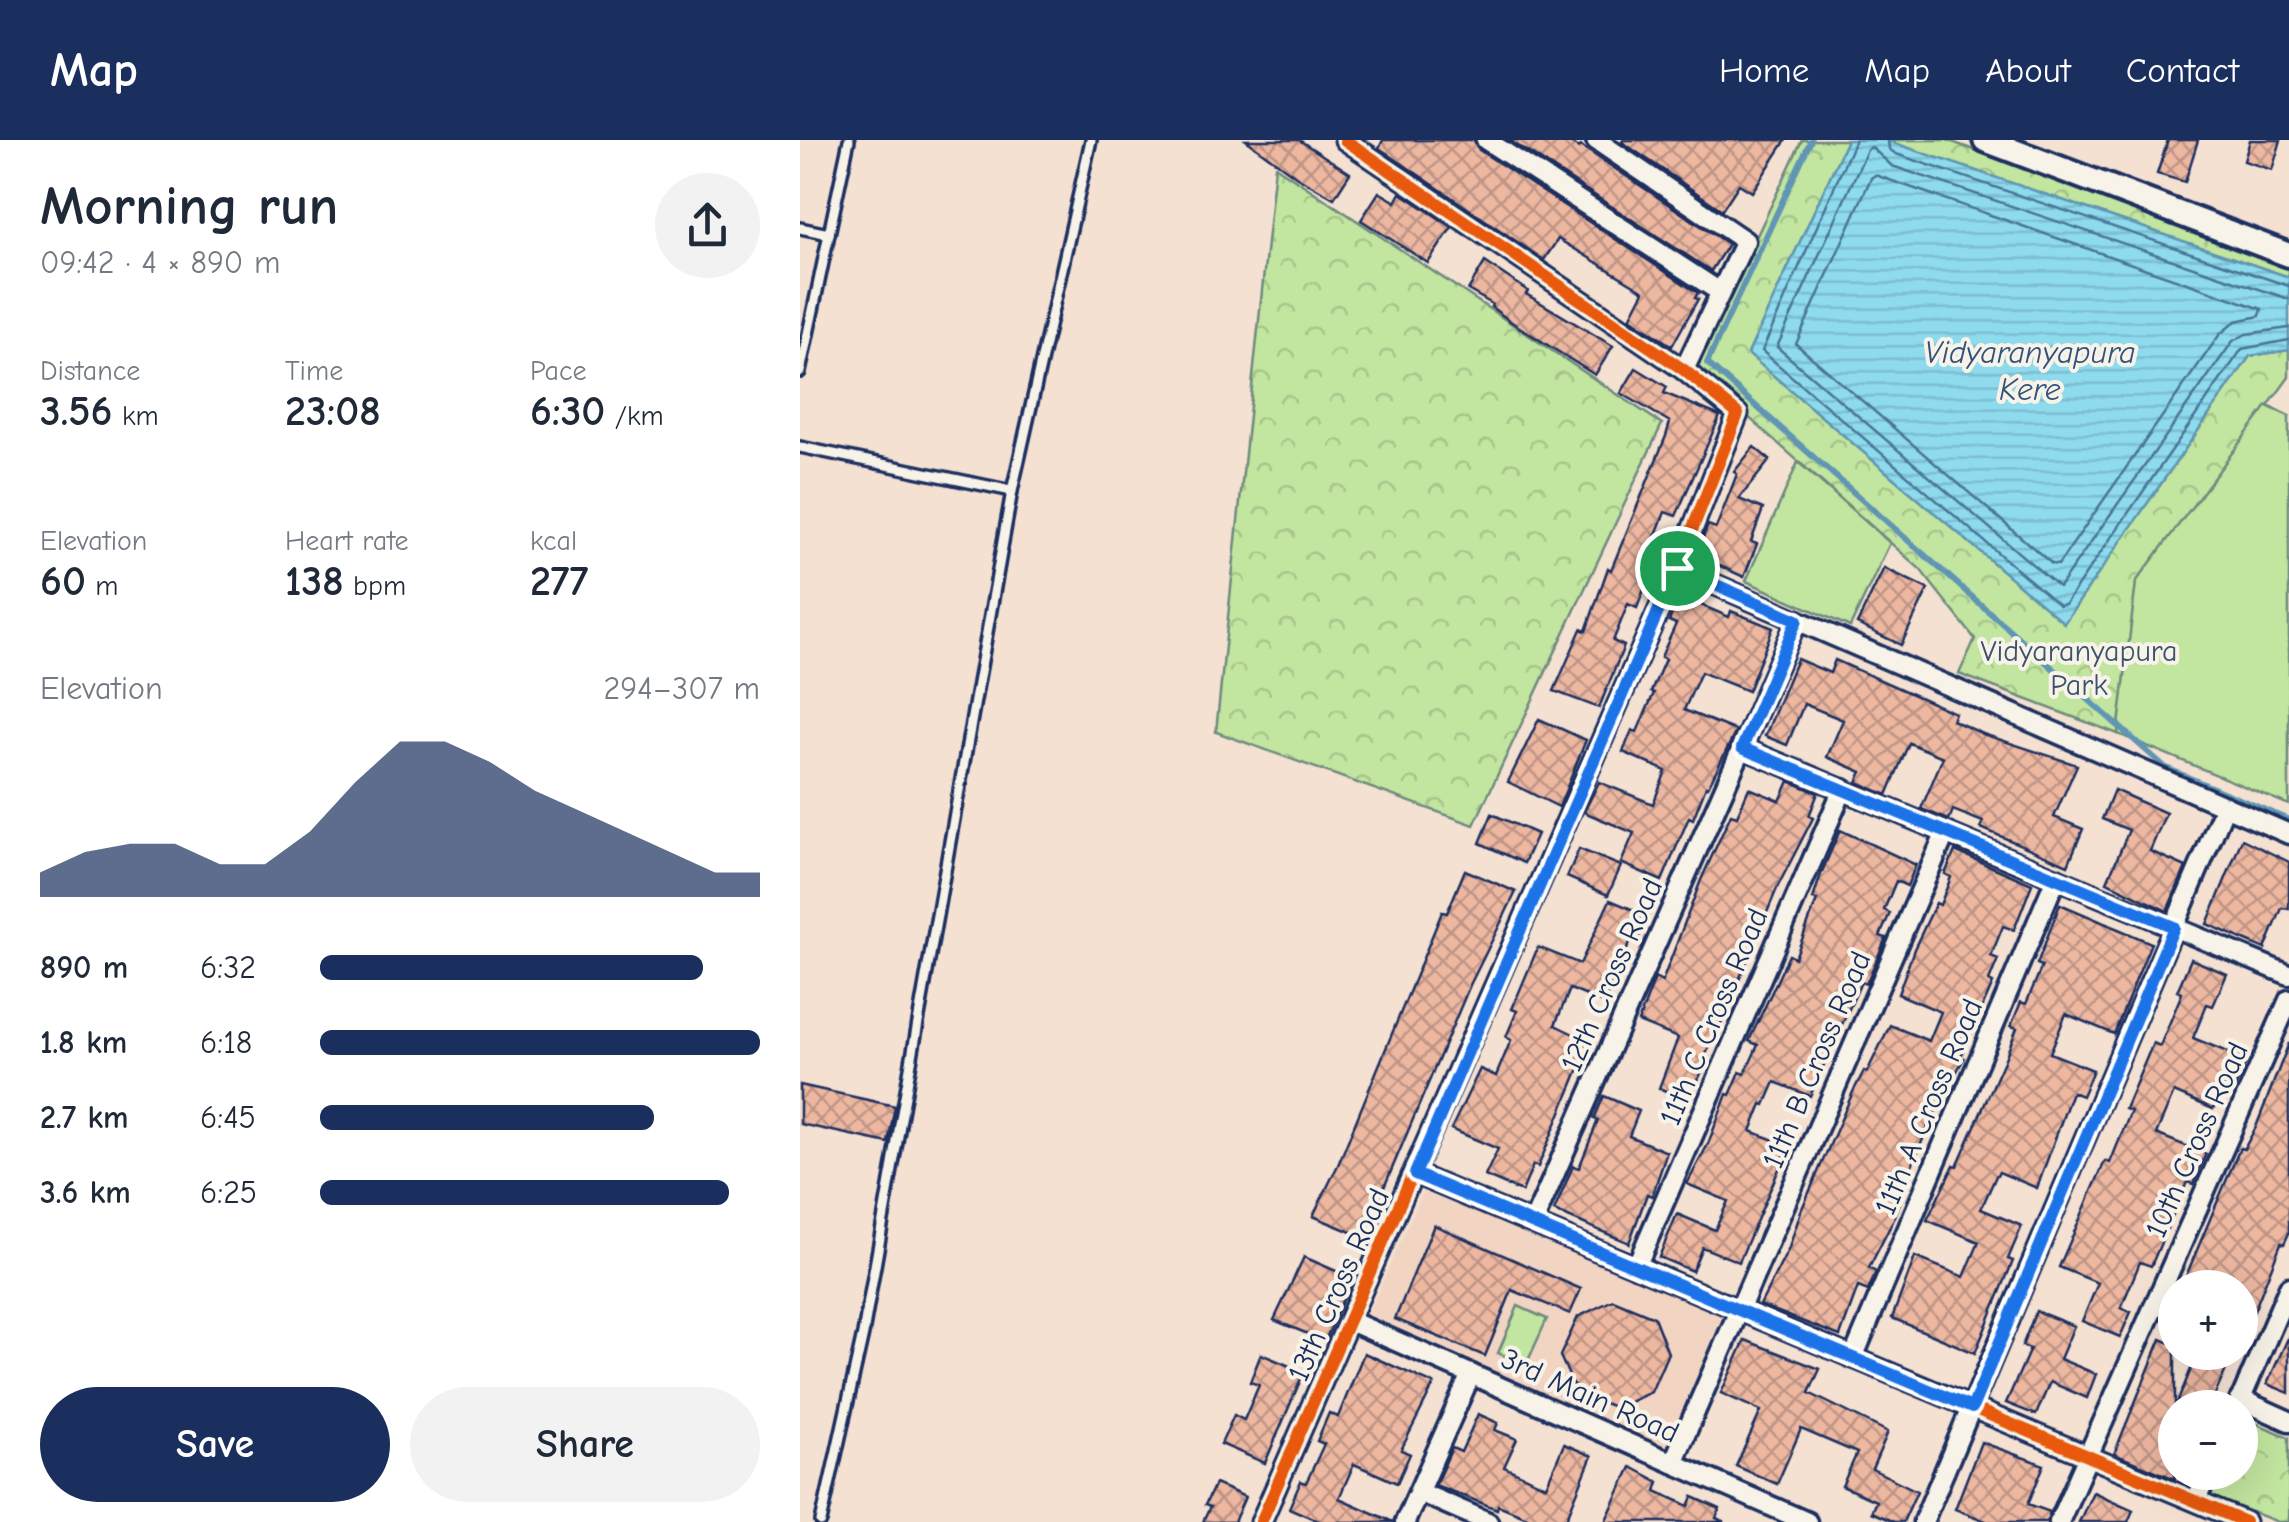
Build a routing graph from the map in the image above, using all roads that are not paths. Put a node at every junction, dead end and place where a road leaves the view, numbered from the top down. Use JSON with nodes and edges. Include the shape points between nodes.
{"nodes":[{"id":1,"x":849,"y":140,"type":"edge"},
{"id":2,"x":1091,"y":140,"type":"edge"},
{"id":3,"x":1346,"y":140,"type":"edge"},
{"id":4,"x":1486,"y":140,"type":"edge"},
{"id":5,"x":1596,"y":140,"type":"edge"},
{"id":6,"x":1986,"y":140,"type":"edge"},
{"id":7,"x":800,"y":228,"type":"edge"},
{"id":8,"x":829,"y":234,"type":"junction"},
{"id":9,"x":2289,"y":255,"type":"edge"},
{"id":10,"x":1720,"y":292,"type":"junction"},
{"id":11,"x":1684,"y":370,"type":"junction"},
{"id":12,"x":800,"y":372,"type":"edge"},
{"id":13,"x":800,"y":447,"type":"edge"},
{"id":14,"x":1012,"y":491,"type":"junction"},
{"id":15,"x":1677,"y":568,"type":"junction"},
{"id":16,"x":1797,"y":620,"type":"junction"},
{"id":17,"x":1742,"y":748,"type":"junction"},
{"id":18,"x":1843,"y":790,"type":"junction"},
{"id":19,"x":2225,"y":806,"type":"junction"},
{"id":20,"x":1946,"y":832,"type":"junction"},
{"id":21,"x":2289,"y":834,"type":"edge"},
{"id":22,"x":2056,"y":878,"type":"junction"},
{"id":23,"x":2174,"y":927,"type":"junction"},
{"id":24,"x":2289,"y":975,"type":"edge"},
{"id":25,"x":2289,"y":1000,"type":"edge"},
{"id":26,"x":1415,"y":1174,"type":"junction"},
{"id":27,"x":1533,"y":1224,"type":"junction"},
{"id":28,"x":1636,"y":1266,"type":"junction"},
{"id":29,"x":2289,"y":1287,"type":"edge"},
{"id":30,"x":1739,"y":1310,"type":"junction"},
{"id":31,"x":1350,"y":1321,"type":"junction"},
{"id":32,"x":1852,"y":1358,"type":"junction"},
{"id":33,"x":1471,"y":1374,"type":"junction"},
{"id":34,"x":2244,"y":1390,"type":"edge"},
{"id":35,"x":1972,"y":1408,"type":"junction"},
{"id":36,"x":2258,"y":1410,"type":"edge"},
{"id":37,"x":2289,"y":1421,"type":"edge"},
{"id":38,"x":2086,"y":1456,"type":"junction"},
{"id":39,"x":1673,"y":1463,"type":"junction"},
{"id":40,"x":2201,"y":1490,"type":"edge"},
{"id":41,"x":1419,"y":1492,"type":"junction"},
{"id":42,"x":2196,"y":1501,"type":"junction"},
{"id":43,"x":821,"y":1522,"type":"edge"},
{"id":44,"x":1261,"y":1522,"type":"edge"},
{"id":45,"x":1405,"y":1522,"type":"edge"},
{"id":46,"x":1488,"y":1522,"type":"edge"},
{"id":47,"x":1807,"y":1522,"type":"edge"},
{"id":48,"x":1924,"y":1522,"type":"edge"},
{"id":49,"x":2059,"y":1522,"type":"edge"},
{"id":50,"x":2245,"y":1522,"type":"edge"}],
"edges":[{"from":1,"to":8,"type":"lane"},
{"from":2,"to":14,"type":"lane"},
{"from":3,"to":11,"type":"street"},
{"from":4,"to":10,"type":"street"},
{"from":5,"to":10,"type":"street","via":[[1745,241]]},
{"from":6,"to":9,"type":"street"},
{"from":7,"to":8,"type":"lane"},
{"from":8,"to":12,"type":"lane"},
{"from":10,"to":11,"type":"street"},
{"from":11,"to":15,"type":"street","name":"13th Cross Road","via":[[1738,414]]},
{"from":13,"to":14,"type":"lane"},
{"from":14,"to":43,"type":"lane","via":[[862,1334]]},
{"from":15,"to":16,"type":"street"},
{"from":15,"to":26,"type":"street","name":"13th Cross Road"},
{"from":16,"to":17,"type":"street","name":"12th Cross Road"},
{"from":16,"to":19,"type":"street"},
{"from":17,"to":18,"type":"street"},
{"from":17,"to":27,"type":"street","name":"12th Cross Road"},
{"from":18,"to":20,"type":"street"},
{"from":18,"to":28,"type":"street","name":"11th C Cross Road"},
{"from":19,"to":21,"type":"street"},
{"from":19,"to":23,"type":"street"},
{"from":20,"to":22,"type":"street"},
{"from":20,"to":30,"type":"street","name":"11th B Cross Road"},
{"from":22,"to":23,"type":"street"},
{"from":22,"to":32,"type":"street","name":"11th A Cross Road"},
{"from":23,"to":24,"type":"street"},
{"from":23,"to":35,"type":"street"},
{"from":25,"to":38,"type":"street","name":"10th Cross Road"},
{"from":26,"to":27,"type":"street"},
{"from":26,"to":31,"type":"street","name":"13th Cross Road"},
{"from":27,"to":28,"type":"street"},
{"from":28,"to":30,"type":"street"},
{"from":29,"to":34,"type":"street"},
{"from":30,"to":32,"type":"street"},
{"from":30,"to":39,"type":"street","name":"11th B Cross Road"},
{"from":31,"to":33,"type":"street","name":"3rd Main Road"},
{"from":31,"to":44,"type":"street","name":"13th Cross Road"},
{"from":32,"to":35,"type":"street"},
{"from":33,"to":39,"type":"street","name":"3rd Main Road"},
{"from":33,"to":41,"type":"street"},
{"from":35,"to":38,"type":"street"},
{"from":35,"to":48,"type":"street"},
{"from":36,"to":37,"type":"street"},
{"from":38,"to":42,"type":"street"},
{"from":38,"to":49,"type":"street","name":"10th Cross Road"},
{"from":39,"to":47,"type":"street","name":"3rd Main Road"},
{"from":40,"to":42,"type":"street"},
{"from":41,"to":45,"type":"street"},
{"from":41,"to":46,"type":"street"},
{"from":42,"to":50,"type":"street"}]}
